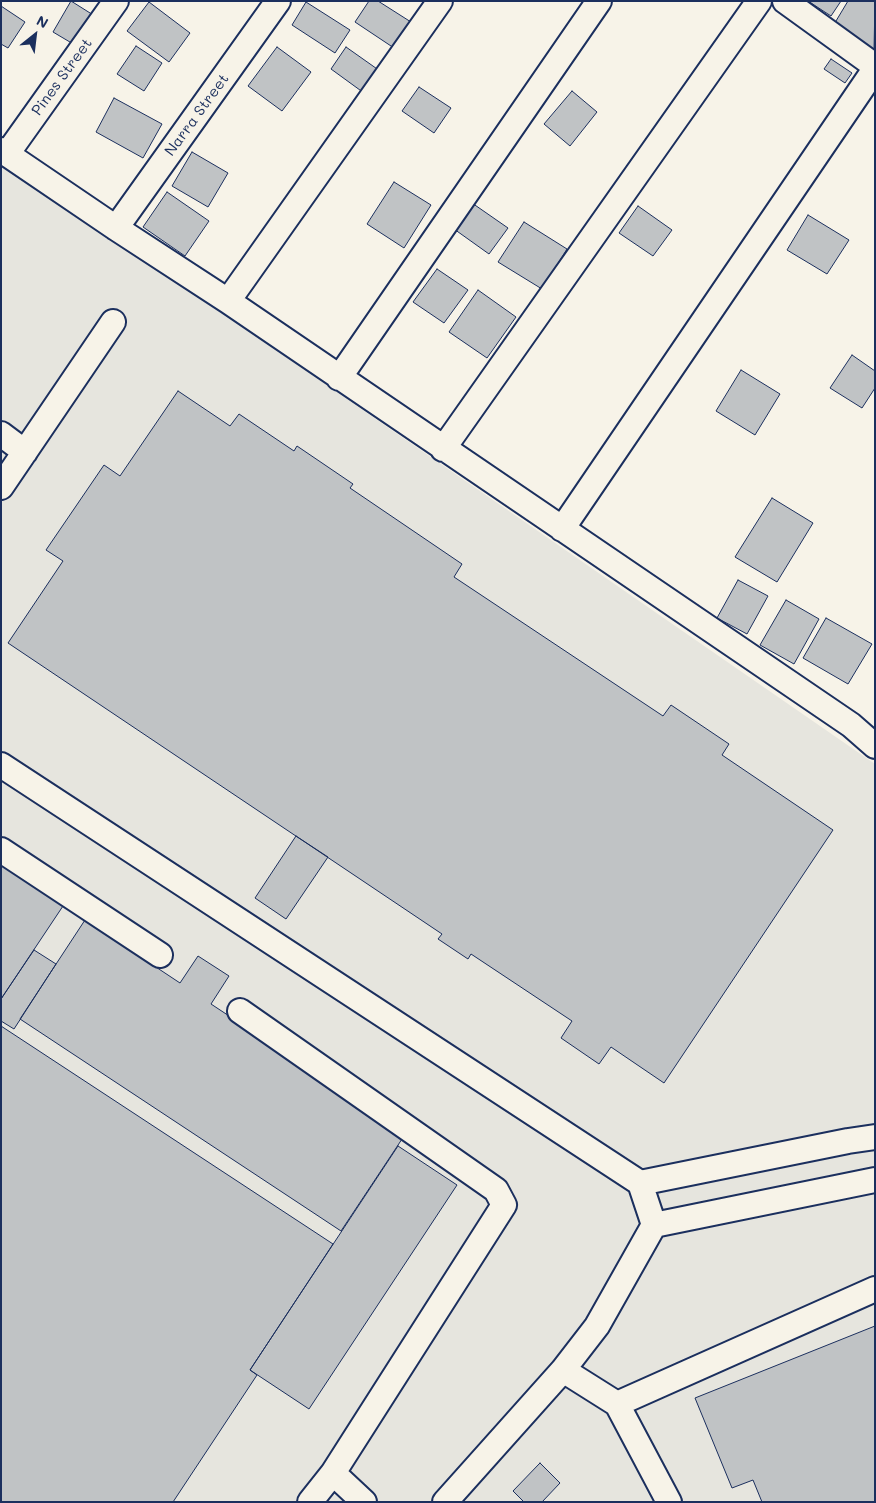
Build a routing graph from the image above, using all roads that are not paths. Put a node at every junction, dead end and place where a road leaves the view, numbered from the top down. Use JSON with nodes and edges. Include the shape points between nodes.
{"nodes":[{"id":1,"x":116,"y":1,"type":"edge"},
{"id":2,"x":278,"y":1,"type":"edge"},
{"id":3,"x":440,"y":1,"type":"edge"},
{"id":4,"x":599,"y":1,"type":"edge"},
{"id":5,"x":759,"y":1,"type":"edge"},
{"id":6,"x":785,"y":1,"type":"edge"},
{"id":7,"x":875,"y":68,"type":"edge"},
{"id":8,"x":4,"y":152,"type":"edge"},
{"id":9,"x":116,"y":228,"type":"junction"},
{"id":10,"x":228,"y":301,"type":"junction"},
{"id":11,"x":113,"y":322,"type":"dead end"},
{"id":12,"x":338,"y":378,"type":"junction"},
{"id":13,"x":1,"y":434,"type":"edge"},
{"id":14,"x":443,"y":449,"type":"junction"},
{"id":15,"x":25,"y":452,"type":"junction"},
{"id":16,"x":1,"y":487,"type":"edge"},
{"id":17,"x":562,"y":530,"type":"junction"},
{"id":18,"x":875,"y":724,"type":"edge"},
{"id":19,"x":850,"y":725,"type":"junction"},
{"id":20,"x":875,"y":746,"type":"edge"},
{"id":21,"x":1,"y":765,"type":"edge"},
{"id":22,"x":1,"y":850,"type":"edge"},
{"id":23,"x":160,"y":955,"type":"dead end"},
{"id":24,"x":240,"y":1011,"type":"dead end"},
{"id":25,"x":875,"y":1138,"type":"edge"},
{"id":26,"x":875,"y":1180,"type":"edge"},
{"id":27,"x":640,"y":1183,"type":"junction"},
{"id":28,"x":654,"y":1225,"type":"junction"},
{"id":29,"x":875,"y":1290,"type":"edge"},
{"id":30,"x":563,"y":1370,"type":"junction"},
{"id":31,"x":617,"y":1404,"type":"junction"},
{"id":32,"x":333,"y":1473,"type":"junction"},
{"id":33,"x":310,"y":1502,"type":"edge"},
{"id":34,"x":364,"y":1502,"type":"edge"},
{"id":35,"x":446,"y":1502,"type":"edge"},
{"id":36,"x":669,"y":1502,"type":"edge"}],
"edges":[{"from":1,"to":8,"type":"street","name":"Pines Street"},
{"from":2,"to":9,"type":"street","name":"Narra Street"},
{"from":3,"to":10,"type":"street"},
{"from":4,"to":12,"type":"street"},
{"from":5,"to":14,"type":"street"},
{"from":6,"to":7,"type":"street"},
{"from":7,"to":17,"type":"street"},
{"from":8,"to":9,"type":"street"},
{"from":9,"to":10,"type":"street"},
{"from":10,"to":12,"type":"street"},
{"from":11,"to":15,"type":"street"},
{"from":12,"to":14,"type":"street"},
{"from":13,"to":15,"type":"street"},
{"from":14,"to":17,"type":"street"},
{"from":15,"to":16,"type":"street"},
{"from":17,"to":19,"type":"street"},
{"from":18,"to":19,"type":"street"},
{"from":19,"to":20,"type":"street"},
{"from":21,"to":27,"type":"street"},
{"from":22,"to":23,"type":"street"},
{"from":24,"to":32,"type":"street","via":[[496,1190],[504,1205]]},
{"from":25,"to":27,"type":"street"},
{"from":26,"to":28,"type":"street"},
{"from":27,"to":28,"type":"street"},
{"from":28,"to":30,"type":"street","via":[[597,1326]]},
{"from":29,"to":31,"type":"street"},
{"from":30,"to":31,"type":"street"},
{"from":30,"to":35,"type":"street"},
{"from":31,"to":36,"type":"street"},
{"from":32,"to":33,"type":"street"},
{"from":32,"to":34,"type":"street"}]}
